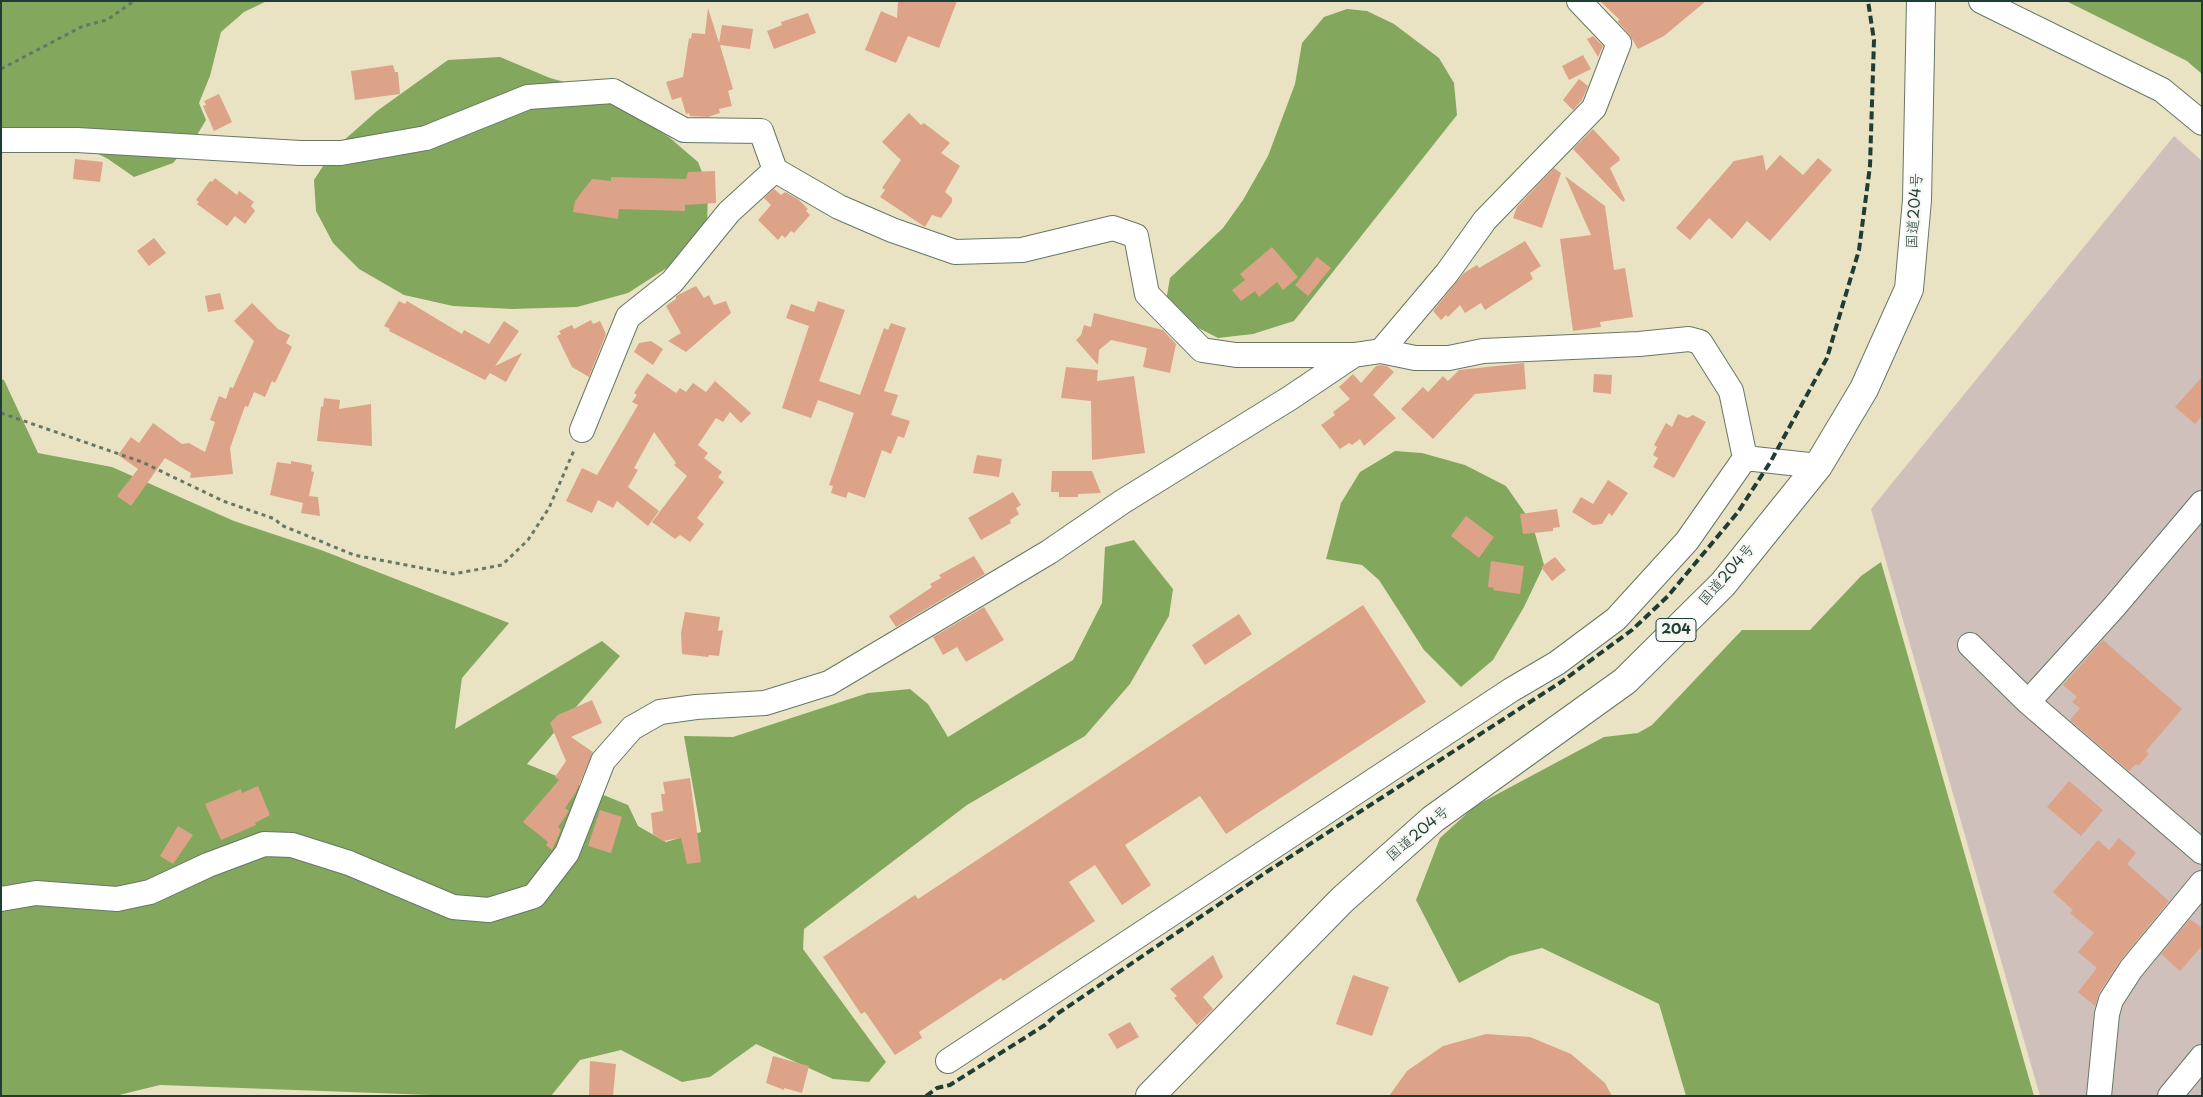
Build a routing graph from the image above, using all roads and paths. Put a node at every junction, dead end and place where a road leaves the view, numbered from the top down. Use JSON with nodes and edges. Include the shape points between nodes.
{"nodes":[{"id":1,"x":134,"y":1,"type":"edge"},
{"id":2,"x":1579,"y":1,"type":"edge"},
{"id":3,"x":1921,"y":1,"type":"edge"},
{"id":4,"x":1981,"y":1,"type":"edge"},
{"id":5,"x":1,"y":69,"type":"edge"},
{"id":6,"x":2202,"y":123,"type":"edge"},
{"id":7,"x":1,"y":140,"type":"edge"},
{"id":8,"x":775,"y":170,"type":"junction"},
{"id":9,"x":1382,"y":351,"type":"junction"},
{"id":10,"x":1354,"y":355,"type":"junction"},
{"id":11,"x":1,"y":413,"type":"edge"},
{"id":12,"x":582,"y":430,"type":"joint"},
{"id":13,"x":1745,"y":458,"type":"junction"},
{"id":14,"x":1818,"y":466,"type":"junction"},
{"id":15,"x":2202,"y":503,"type":"edge"},
{"id":16,"x":1970,"y":645,"type":"dead end"},
{"id":17,"x":2028,"y":702,"type":"junction"},
{"id":18,"x":2202,"y":852,"type":"edge"},
{"id":19,"x":2202,"y":883,"type":"edge"},
{"id":20,"x":1,"y":899,"type":"edge"},
{"id":21,"x":2202,"y":1057,"type":"edge"},
{"id":22,"x":948,"y":1061,"type":"dead end"},
{"id":23,"x":1150,"y":1096,"type":"edge"},
{"id":24,"x":2099,"y":1096,"type":"edge"},
{"id":25,"x":2170,"y":1096,"type":"edge"}],
"edges":[{"from":1,"to":5,"type":"path","via":[[108,20],[83,26]]},
{"from":2,"to":9,"type":"street","via":[[1619,43],[1594,108],[1484,220],[1447,272]]},
{"from":3,"to":14,"type":"highway","name":"国道204号","number":"204","via":[[1917,200],[1909,289],[1864,389]]},
{"from":4,"to":6,"type":"street","via":[[2162,90]]},
{"from":7,"to":8,"type":"street","via":[[78,140],[340,153],[426,138],[528,97],[613,91],[684,130],[761,131]]},
{"from":8,"to":10,"type":"street","via":[[839,207],[955,252],[1022,250],[1113,228],[1136,236],[1147,294],[1202,350],[1236,355]]},
{"from":8,"to":12,"type":"street","via":[[729,212],[672,282],[628,317]]},
{"from":9,"to":10,"type":"street"},
{"from":9,"to":13,"type":"street","via":[[1415,358],[1449,358],[1483,351],[1689,339],[1700,342],[1730,391]]},
{"from":10,"to":20,"type":"street","via":[[1049,552],[829,683],[765,703],[660,712],[632,728],[603,761],[567,852],[534,896],[489,910],[452,907],[349,863],[292,845],[264,844],[150,892],[117,899],[36,893]]},
{"from":11,"to":12,"type":"path","via":[[142,462],[223,501],[275,519],[282,525],[354,555],[453,574],[502,565],[528,540],[550,508]]},
{"from":13,"to":14,"type":"street"},
{"from":13,"to":22,"type":"street","via":[[1687,541],[1616,619],[1557,663],[1510,690]]},
{"from":14,"to":23,"type":"highway","name":"国道204号","number":"204","via":[[1723,584],[1625,681],[1433,819],[1342,900]]},
{"from":15,"to":17,"type":"street"},
{"from":16,"to":17,"type":"street"},
{"from":17,"to":18,"type":"street"},
{"from":19,"to":24,"type":"street","via":[[2131,969],[2112,1000],[2107,1014]]},
{"from":21,"to":25,"type":"street"}]}
